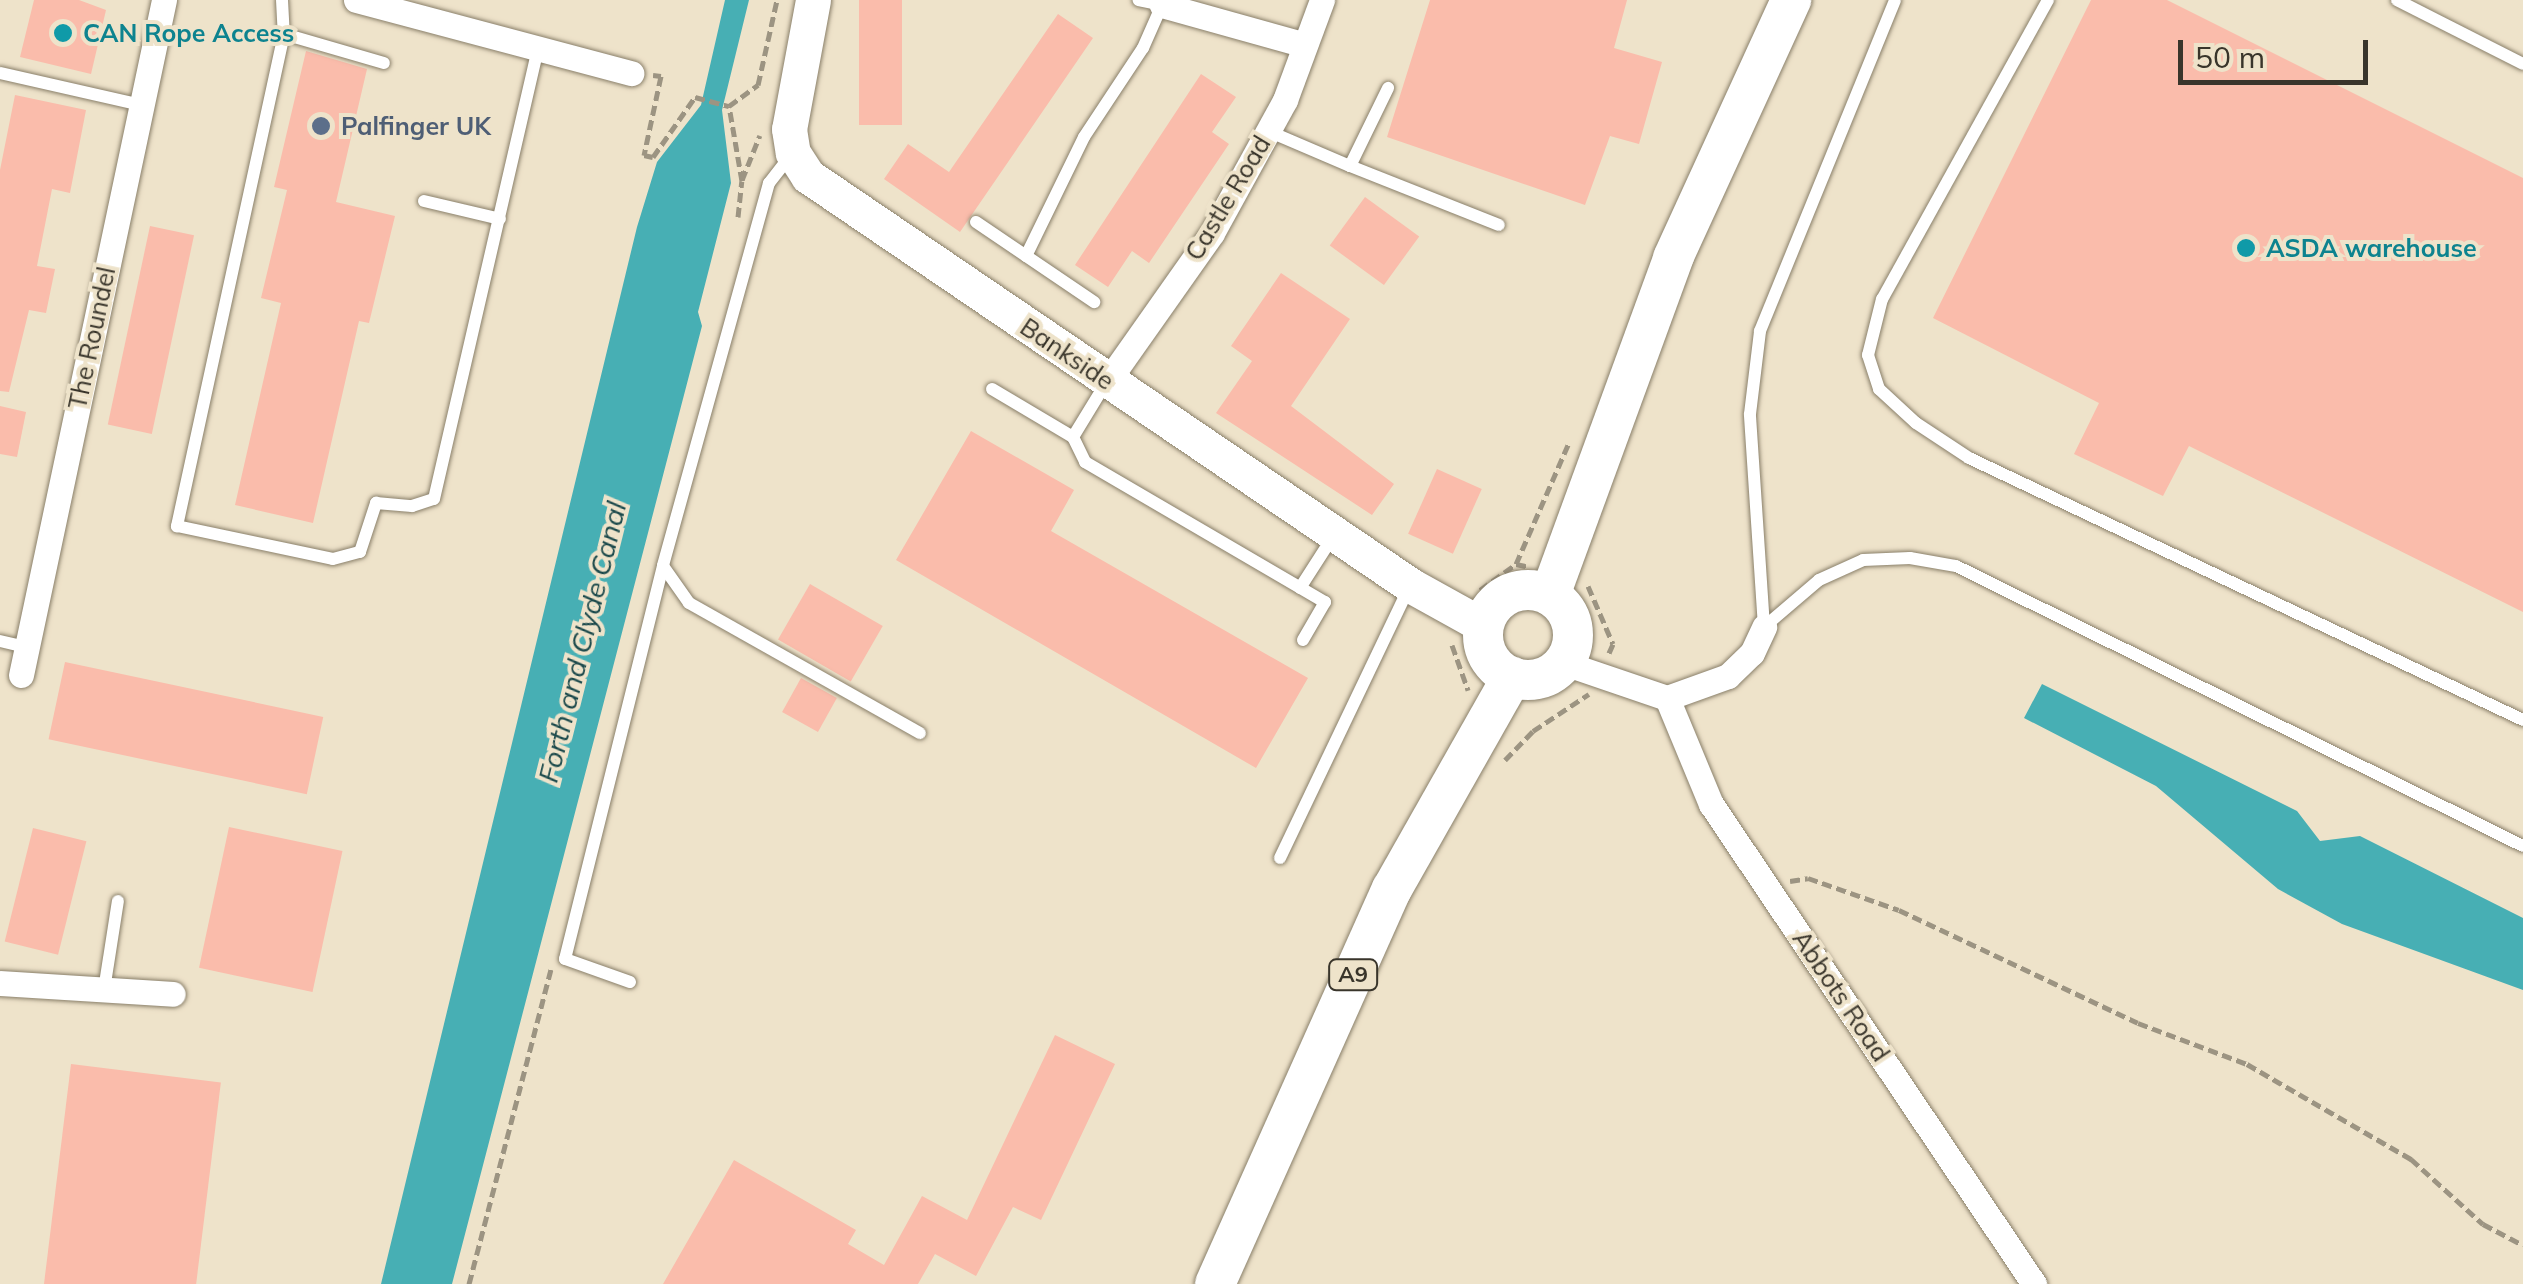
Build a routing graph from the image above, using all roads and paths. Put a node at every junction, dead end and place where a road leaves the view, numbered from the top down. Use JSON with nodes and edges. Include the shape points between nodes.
{"nodes":[{"id":1,"x":164,"y":0,"type":"edge"},
{"id":2,"x":282,"y":0,"type":"edge"},
{"id":3,"x":356,"y":0,"type":"edge"},
{"id":4,"x":813,"y":0,"type":"edge"},
{"id":5,"x":1322,"y":0,"type":"edge"},
{"id":6,"x":1791,"y":0,"type":"edge"},
{"id":7,"x":1895,"y":0,"type":"edge"},
{"id":8,"x":2048,"y":0,"type":"edge"},
{"id":9,"x":2397,"y":0,"type":"edge"},
{"id":10,"x":1155,"y":2,"type":"edge"},
{"id":11,"x":396,"y":5,"type":"edge"},
{"id":12,"x":284,"y":34,"type":"junction"},
{"id":13,"x":1306,"y":45,"type":"junction"},
{"id":14,"x":538,"y":49,"type":"junction"},
{"id":15,"x":384,"y":63,"type":"dead end"},
{"id":16,"x":2523,"y":64,"type":"edge"},
{"id":17,"x":630,"y":73,"type":"joint"},
{"id":18,"x":0,"y":74,"type":"edge"},
{"id":19,"x":1388,"y":88,"type":"dead end"},
{"id":20,"x":141,"y":106,"type":"junction"},
{"id":21,"x":729,"y":106,"type":"dead end"},
{"id":22,"x":1268,"y":131,"type":"junction"},
{"id":23,"x":793,"y":153,"type":"junction"},
{"id":24,"x":1350,"y":166,"type":"junction"},
{"id":25,"x":424,"y":201,"type":"dead end"},
{"id":26,"x":500,"y":219,"type":"junction"},
{"id":27,"x":976,"y":222,"type":"dead end"},
{"id":28,"x":1499,"y":225,"type":"dead end"},
{"id":29,"x":1026,"y":256,"type":"junction"},
{"id":30,"x":1094,"y":302,"type":"dead end"},
{"id":31,"x":1107,"y":382,"type":"junction"},
{"id":32,"x":992,"y":388,"type":"dead end"},
{"id":33,"x":1074,"y":436,"type":"junction"},
{"id":34,"x":1334,"y":534,"type":"junction"},
{"id":35,"x":1516,"y":564,"type":"dead end"},
{"id":36,"x":662,"y":566,"type":"junction"},
{"id":37,"x":1410,"y":585,"type":"junction"},
{"id":38,"x":1554,"y":585,"type":"junction"},
{"id":39,"x":1300,"y":588,"type":"junction"},
{"id":40,"x":1484,"y":626,"type":"junction"},
{"id":41,"x":1764,"y":626,"type":"junction"},
{"id":42,"x":1303,"y":640,"type":"dead end"},
{"id":43,"x":0,"y":641,"type":"edge"},
{"id":44,"x":27,"y":647,"type":"junction"},
{"id":45,"x":1581,"y":668,"type":"junction"},
{"id":46,"x":21,"y":675,"type":"dead end"},
{"id":47,"x":1512,"y":677,"type":"junction"},
{"id":48,"x":1667,"y":698,"type":"junction"},
{"id":49,"x":2523,"y":720,"type":"edge"},
{"id":50,"x":920,"y":734,"type":"dead end"},
{"id":51,"x":1497,"y":770,"type":"dead end"},
{"id":52,"x":2523,"y":846,"type":"edge"},
{"id":53,"x":1280,"y":858,"type":"dead end"},
{"id":54,"x":1767,"y":885,"type":"junction"},
{"id":55,"x":118,"y":901,"type":"dead end"},
{"id":56,"x":630,"y":982,"type":"dead end"},
{"id":57,"x":0,"y":983,"type":"edge"},
{"id":58,"x":104,"y":990,"type":"junction"},
{"id":59,"x":0,"y":992,"type":"edge"},
{"id":60,"x":173,"y":994,"type":"dead end"},
{"id":61,"x":2523,"y":1245,"type":"edge"},
{"id":62,"x":1215,"y":1284,"type":"edge"},
{"id":63,"x":2034,"y":1284,"type":"edge"}],
"edges":[{"from":1,"to":20,"type":"street","name":"The Roundel"},
{"from":2,"to":12,"type":"lane"},
{"from":3,"to":11,"type":"street"},
{"from":4,"to":23,"type":"street","via":[[790,101]]},
{"from":5,"to":13,"type":"street","name":"Castle Road"},
{"from":6,"to":38,"type":"main road","via":[[1674,258]]},
{"from":7,"to":41,"type":"lane","via":[[1760,331],[1750,414]]},
{"from":8,"to":49,"type":"lane","via":[[1882,299],[1868,355],[1880,390],[1916,424],[1970,458]]},
{"from":9,"to":16,"type":"lane"},
{"from":10,"to":13,"type":"street"},
{"from":10,"to":29,"type":"lane","via":[[1143,48],[1084,137]]},
{"from":11,"to":14,"type":"street"},
{"from":12,"to":15,"type":"lane"},
{"from":12,"to":26,"type":"lane","via":[[177,526],[333,559],[360,552],[376,503],[412,506],[434,499]]},
{"from":13,"to":22,"type":"street","name":"Castle Road"},
{"from":14,"to":17,"type":"street"},
{"from":14,"to":26,"type":"lane"},
{"from":17,"to":21,"type":"path","via":[[661,76],[644,155],[652,157],[695,97]]},
{"from":18,"to":20,"type":"lane"},
{"from":19,"to":24,"type":"lane"},
{"from":20,"to":44,"type":"street","name":"The Roundel"},
{"from":22,"to":24,"type":"lane"},
{"from":22,"to":31,"type":"street","name":"Castle Road","via":[[1212,233]]},
{"from":23,"to":31,"type":"street","name":"Bankside","via":[[808,176]]},
{"from":23,"to":36,"type":"lane","via":[[768,184]]},
{"from":24,"to":28,"type":"lane"},
{"from":25,"to":26,"type":"lane"},
{"from":27,"to":29,"type":"lane"},
{"from":29,"to":30,"type":"lane"},
{"from":31,"to":33,"type":"lane"},
{"from":31,"to":34,"type":"street","name":"Bankside"},
{"from":32,"to":33,"type":"lane"},
{"from":33,"to":39,"type":"lane","via":[[1085,462]]},
{"from":34,"to":37,"type":"street","name":"Bankside"},
{"from":34,"to":39,"type":"lane"},
{"from":35,"to":38,"type":"path"},
{"from":36,"to":50,"type":"lane","via":[[690,603]]},
{"from":36,"to":56,"type":"lane","via":[[565,958]]},
{"from":37,"to":40,"type":"street","name":"Bankside"},
{"from":37,"to":53,"type":"lane"},
{"from":38,"to":40,"type":"main road","via":[[1502,598]]},
{"from":38,"to":45,"type":"main road","via":[[1570,618]]},
{"from":38,"to":45,"type":"path","via":[[1588,586],[1613,644]]},
{"from":39,"to":42,"type":"lane","via":[[1324,602]]},
{"from":40,"to":47,"type":"main road","via":[[1489,657]]},
{"from":41,"to":48,"type":"street","via":[[1752,653],[1728,676]]},
{"from":41,"to":52,"type":"lane","via":[[1819,580],[1863,560],[1910,558],[1956,566]]},
{"from":43,"to":44,"type":"lane"},
{"from":44,"to":46,"type":"street","name":"The Roundel"},
{"from":45,"to":47,"type":"main road","via":[[1538,679]]},
{"from":45,"to":48,"type":"street"},
{"from":45,"to":51,"type":"path","via":[[1586,701],[1533,731]]},
{"from":47,"to":62,"type":"main road","number":"A9","via":[[1392,889]]},
{"from":48,"to":54,"type":"street","name":"Abbots Road","via":[[1711,804]]},
{"from":54,"to":61,"type":"path","via":[[1808,878],[1842,887],[2138,1023],[2246,1064],[2411,1160],[2484,1224]]},
{"from":54,"to":63,"type":"street","name":"Abbots Road"},
{"from":55,"to":58,"type":"lane"},
{"from":57,"to":58,"type":"street"},
{"from":57,"to":59,"type":"lane"},
{"from":58,"to":60,"type":"street"}]}
